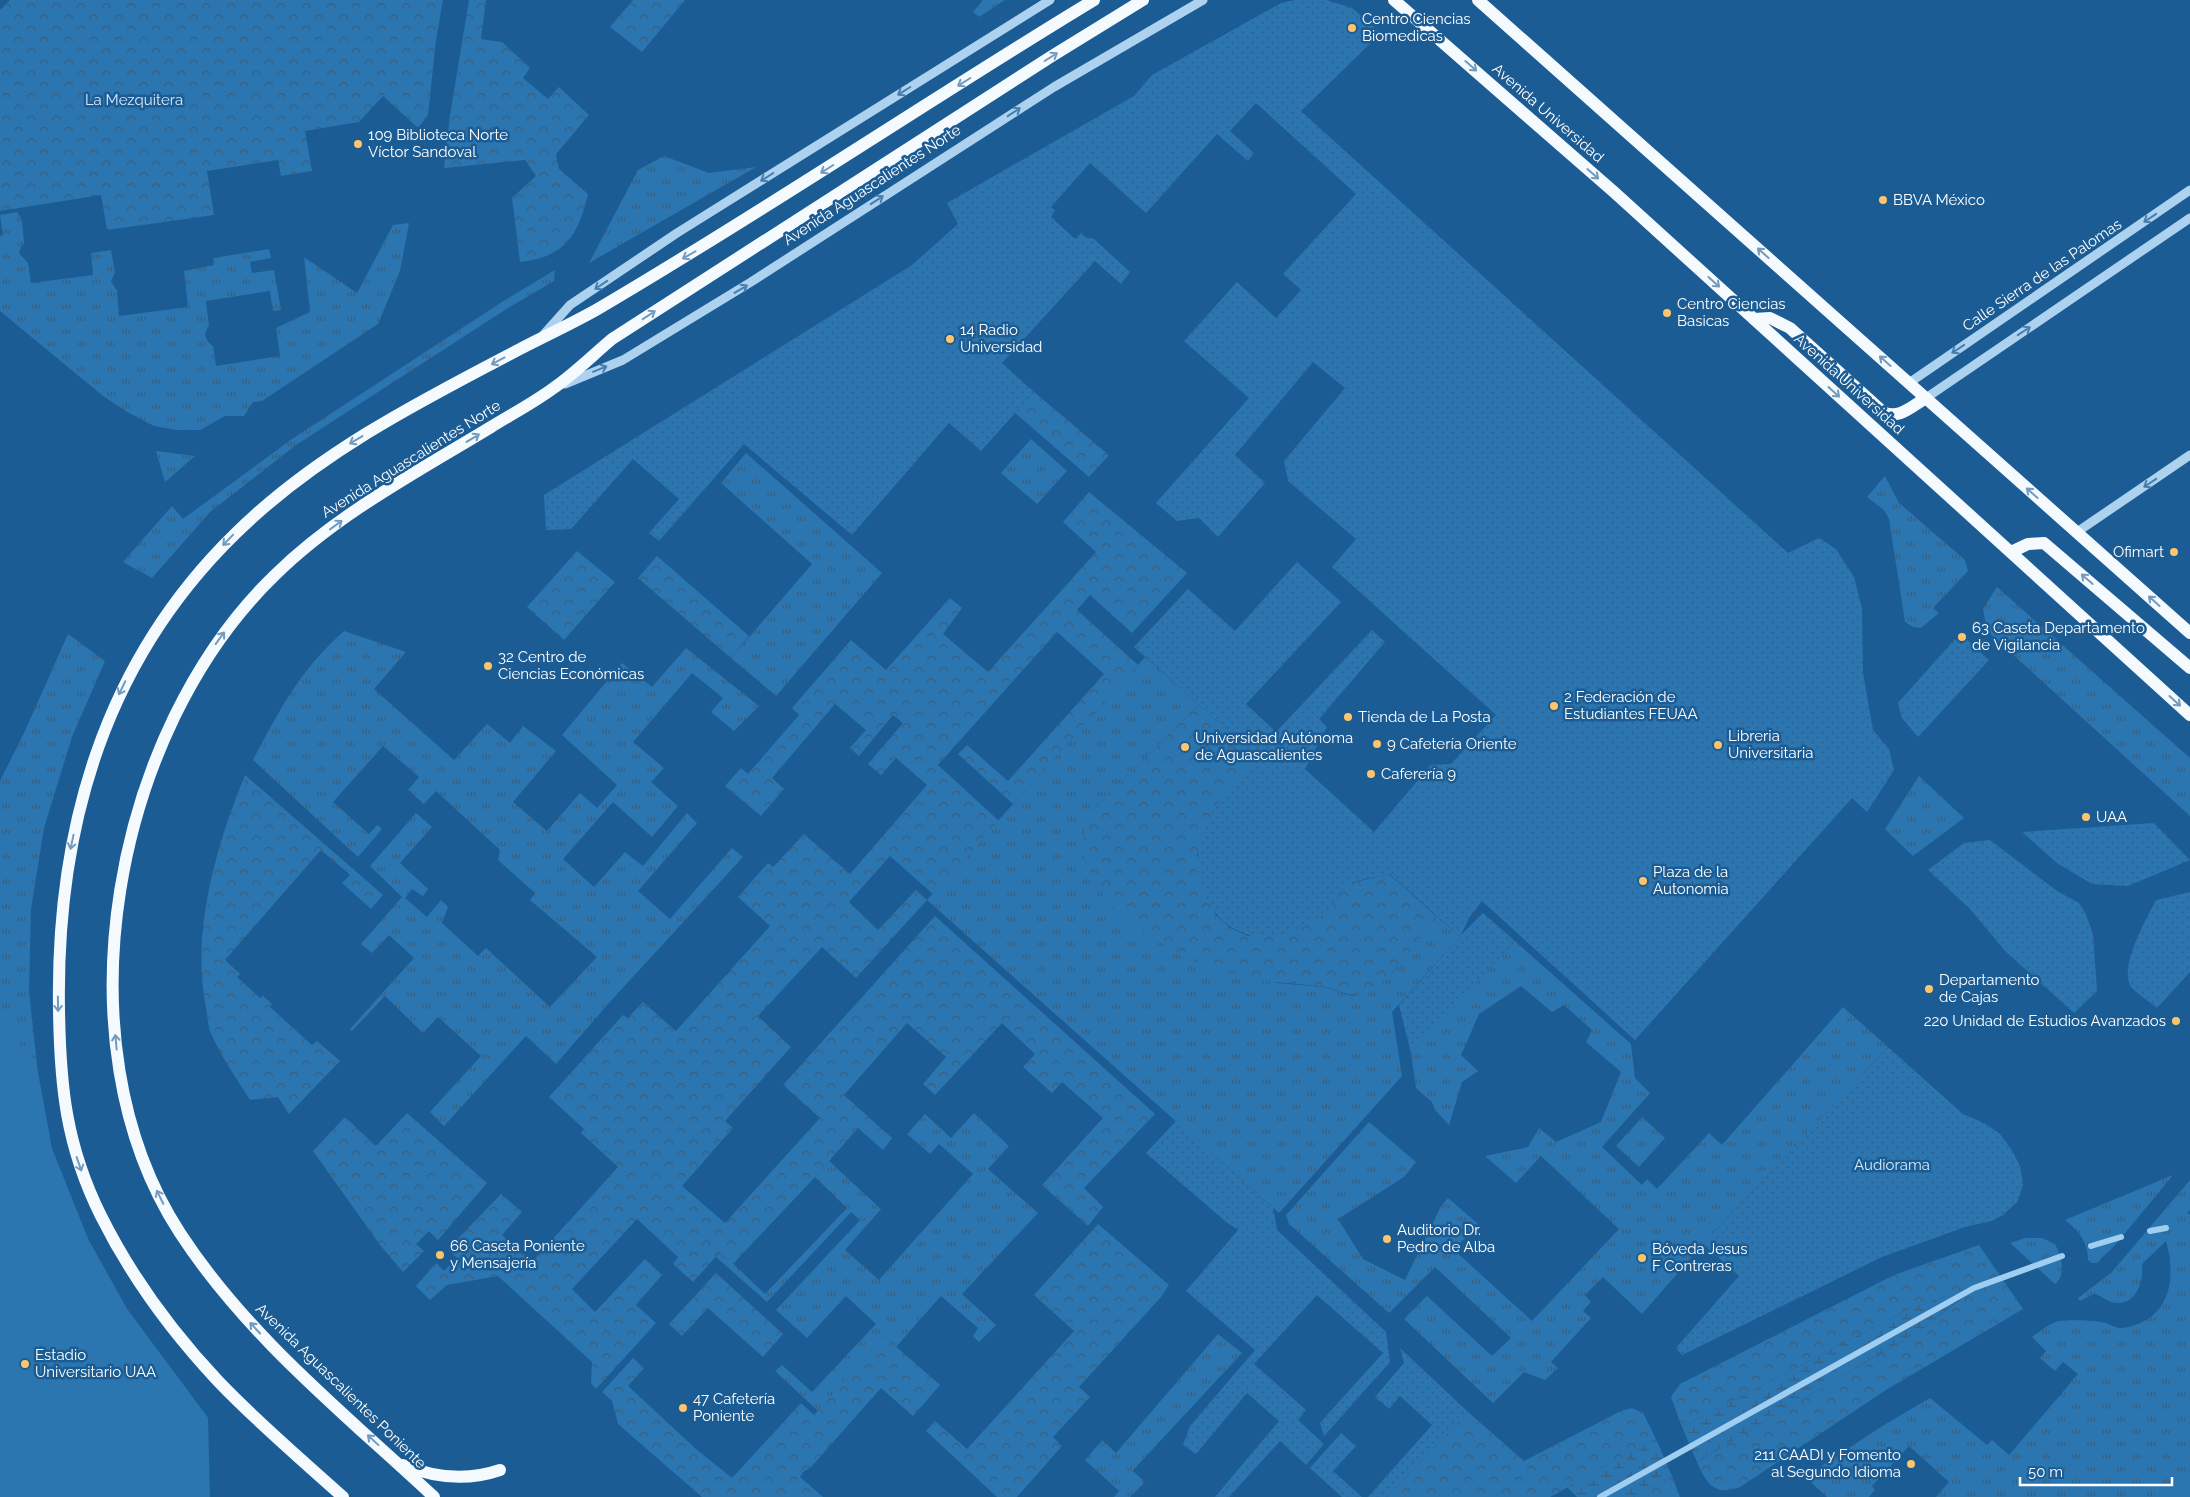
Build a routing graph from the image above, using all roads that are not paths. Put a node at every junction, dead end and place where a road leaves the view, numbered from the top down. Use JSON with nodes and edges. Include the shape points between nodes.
{"nodes":[{"id":1,"x":1050,"y":0,"type":"edge"},
{"id":2,"x":1094,"y":0,"type":"edge"},
{"id":3,"x":1143,"y":0,"type":"edge"},
{"id":4,"x":1203,"y":0,"type":"edge"},
{"id":5,"x":1394,"y":0,"type":"edge"},
{"id":6,"x":1478,"y":0,"type":"edge"},
{"id":7,"x":2190,"y":190,"type":"edge"},
{"id":8,"x":2190,"y":218,"type":"edge"},
{"id":9,"x":1754,"y":319,"type":"junction"},
{"id":10,"x":541,"y":338,"type":"junction"},
{"id":11,"x":1909,"y":383,"type":"junction"},
{"id":12,"x":555,"y":387,"type":"junction"},
{"id":13,"x":1926,"y":398,"type":"junction"},
{"id":14,"x":2190,"y":455,"type":"edge"},
{"id":15,"x":2077,"y":532,"type":"junction"},
{"id":16,"x":2011,"y":552,"type":"junction"},
{"id":17,"x":2190,"y":633,"type":"edge"},
{"id":18,"x":2190,"y":668,"type":"edge"},
{"id":19,"x":194,"y":679,"type":"joint"},
{"id":20,"x":2190,"y":715,"type":"edge"},
{"id":21,"x":396,"y":1462,"type":"junction"},
{"id":22,"x":500,"y":1470,"type":"dead end"},
{"id":23,"x":343,"y":1497,"type":"edge"},
{"id":24,"x":434,"y":1497,"type":"edge"}],
"edges":[{"from":1,"to":10,"type":"street","one_way":true,"via":[[677,233],[570,305]]},
{"from":2,"to":10,"type":"main road","one_way":true,"via":[[710,243],[588,315]]},
{"from":12,"to":3,"type":"main road","name":"Avenida Aguascalientes Norte","one_way":true,"via":[[612,339]]},
{"from":12,"to":4,"type":"street","name":"Avenida Aguascalientes Norte","one_way":true,"via":[[623,360],[751,282],[1054,87]]},
{"from":5,"to":9,"type":"main road","name":"Avenida Universidad","one_way":true},
{"from":11,"to":6,"type":"main road","one_way":true},
{"from":7,"to":11,"type":"street","name":"Calle Sierra de las Palomas","one_way":true},
{"from":13,"to":8,"type":"street","one_way":true},
{"from":9,"to":13,"type":"main road","via":[[1770,318],[1790,328],[1883,412],[1897,416]]},
{"from":9,"to":16,"type":"main road","name":"Avenida Universidad","one_way":true},
{"from":10,"to":23,"type":"main road","one_way":true,"via":[[426,399],[342,449],[286,488],[207,563],[145,645],[112,710],[97,747],[69,856],[59,932],[58,1049],[66,1117],[74,1150],[99,1212],[114,1241],[169,1323],[218,1380]]},
{"from":11,"to":13,"type":"main road"},
{"from":19,"to":12,"type":"main road","name":"Avenida Aguascalientes Norte","one_way":true,"via":[[231,624],[296,555],[372,500]]},
{"from":15,"to":13,"type":"main road","one_way":true},
{"from":14,"to":15,"type":"street","one_way":true},
{"from":17,"to":15,"type":"main road","one_way":true},
{"from":18,"to":16,"type":"main road","one_way":true,"via":[[2044,543],[2028,544]]},
{"from":16,"to":20,"type":"main road","name":"Avenida Universidad","one_way":true},
{"from":21,"to":19,"type":"main road","name":"Avenida Aguascalientes Poniente","one_way":true,"via":[[271,1345],[221,1290],[164,1206],[131,1125],[116,1038],[114,968],[121,886],[128,848],[148,784],[166,734]]},
{"from":21,"to":22,"type":"main road","via":[[433,1475],[469,1477]]},
{"from":21,"to":24,"type":"main road","name":"Avenida Aguascalientes Poniente"}]}
